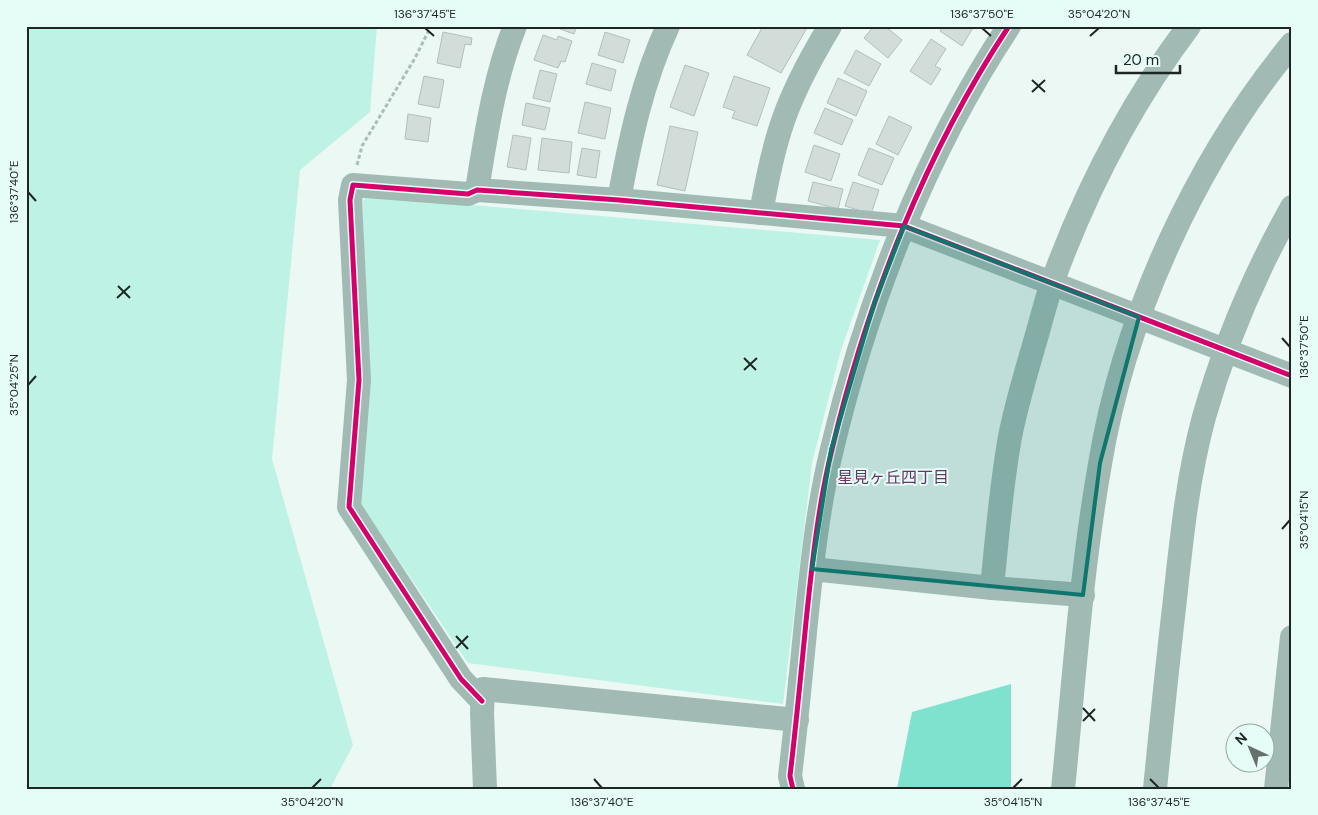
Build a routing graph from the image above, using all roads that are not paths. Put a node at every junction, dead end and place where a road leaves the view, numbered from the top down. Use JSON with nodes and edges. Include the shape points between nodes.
{"nodes":[{"id":1,"x":515,"y":26,"type":"edge"},
{"id":2,"x":668,"y":26,"type":"edge"},
{"id":3,"x":830,"y":26,"type":"edge"},
{"id":4,"x":1009,"y":26,"type":"edge"},
{"id":5,"x":1190,"y":26,"type":"edge"},
{"id":6,"x":1292,"y":44,"type":"edge"},
{"id":7,"x":477,"y":190,"type":"junction"},
{"id":8,"x":619,"y":200,"type":"junction"},
{"id":9,"x":1292,"y":207,"type":"edge"},
{"id":10,"x":761,"y":213,"type":"junction"},
{"id":11,"x":904,"y":226,"type":"junction"},
{"id":12,"x":1052,"y":284,"type":"junction"},
{"id":13,"x":1139,"y":317,"type":"junction"},
{"id":14,"x":1225,"y":351,"type":"junction"},
{"id":15,"x":1292,"y":376,"type":"edge"},
{"id":16,"x":812,"y":569,"type":"junction"},
{"id":17,"x":992,"y":588,"type":"junction"},
{"id":18,"x":1083,"y":595,"type":"junction"},
{"id":19,"x":1292,"y":637,"type":"edge"},
{"id":20,"x":483,"y":695,"type":"junction"},
{"id":21,"x":797,"y":720,"type":"junction"},
{"id":22,"x":485,"y":789,"type":"edge"},
{"id":23,"x":793,"y":789,"type":"edge"},
{"id":24,"x":1063,"y":789,"type":"edge"},
{"id":25,"x":1155,"y":789,"type":"edge"},
{"id":26,"x":1276,"y":789,"type":"edge"}],
"edges":[{"from":1,"to":7,"type":"street","via":[[489,118]]},
{"from":2,"to":8,"type":"street","via":[[638,108]]},
{"from":3,"to":10,"type":"street","via":[[809,61],[780,129]]},
{"from":4,"to":11,"type":"street","via":[[966,97]]},
{"from":5,"to":12,"type":"street","via":[[1154,76],[1106,161]]},
{"from":6,"to":13,"type":"street","via":[[1224,138],[1171,239]]},
{"from":7,"to":8,"type":"street"},
{"from":7,"to":20,"type":"street","via":[[468,194],[353,185],[350,200],[358,380],[349,507],[461,679]]},
{"from":8,"to":10,"type":"street"},
{"from":9,"to":14,"type":"street","via":[[1257,275]]},
{"from":10,"to":11,"type":"street"},
{"from":11,"to":12,"type":"street"},
{"from":11,"to":16,"type":"street","via":[[860,346],[832,450]]},
{"from":12,"to":13,"type":"street"},
{"from":12,"to":17,"type":"street","via":[[1021,387],[1010,439]]},
{"from":13,"to":14,"type":"street"},
{"from":13,"to":18,"type":"street","via":[[1124,360],[1100,463]]},
{"from":14,"to":15,"type":"street"},
{"from":14,"to":25,"type":"street","via":[[1204,418],[1184,518]]},
{"from":16,"to":17,"type":"street"},
{"from":16,"to":21,"type":"street"},
{"from":17,"to":18,"type":"street"},
{"from":18,"to":24,"type":"street"},
{"from":19,"to":26,"type":"street"},
{"from":20,"to":21,"type":"street"},
{"from":20,"to":22,"type":"street"},
{"from":21,"to":23,"type":"street","via":[[790,776]]}]}
